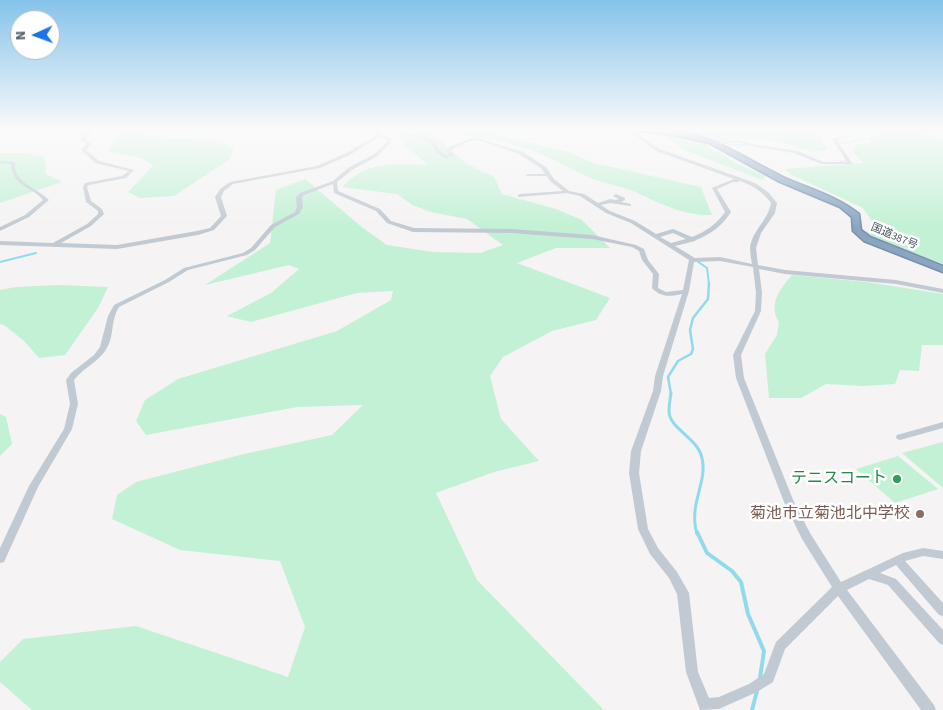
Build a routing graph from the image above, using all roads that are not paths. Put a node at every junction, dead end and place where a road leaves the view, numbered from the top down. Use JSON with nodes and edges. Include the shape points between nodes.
{"nodes":[{"id":1,"x":2,"y":162,"type":"edge"},
{"id":2,"x":101,"y":162,"type":"edge"},
{"id":3,"x":329,"y":162,"type":"edge"},
{"id":4,"x":363,"y":162,"type":"edge"},
{"id":5,"x":535,"y":162,"type":"edge"},
{"id":6,"x":692,"y":162,"type":"edge"},
{"id":7,"x":750,"y":162,"type":"edge"},
{"id":8,"x":820,"y":162,"type":"edge"},
{"id":9,"x":846,"y":162,"type":"edge"},
{"id":10,"x":549,"y":175,"type":"junction"},
{"id":11,"x":528,"y":176,"type":"dead end"},
{"id":12,"x":335,"y":182,"type":"junction"},
{"id":13,"x":752,"y":184,"type":"junction"},
{"id":14,"x":567,"y":192,"type":"junction"},
{"id":15,"x":520,"y":196,"type":"dead end"},
{"id":16,"x":629,"y":204,"type":"dead end"},
{"id":17,"x":597,"y":205,"type":"junction"},
{"id":18,"x":0,"y":229,"type":"edge"},
{"id":19,"x":656,"y":236,"type":"junction"},
{"id":20,"x":693,"y":240,"type":"junction"},
{"id":21,"x":0,"y":243,"type":"edge"},
{"id":22,"x":671,"y":245,"type":"junction"},
{"id":23,"x":53,"y":246,"type":"junction"},
{"id":24,"x":694,"y":260,"type":"junction"},
{"id":25,"x":755,"y":266,"type":"junction"},
{"id":26,"x":943,"y":269,"type":"edge"},
{"id":27,"x":686,"y":291,"type":"junction"},
{"id":28,"x":943,"y":291,"type":"edge"},
{"id":29,"x":943,"y":425,"type":"edge"},
{"id":30,"x":900,"y":437,"type":"dead end"},
{"id":31,"x":943,"y":555,"type":"edge"},
{"id":32,"x":0,"y":559,"type":"edge"},
{"id":33,"x":898,"y":560,"type":"junction"},
{"id":34,"x":868,"y":574,"type":"junction"},
{"id":35,"x":839,"y":588,"type":"junction"},
{"id":36,"x":943,"y":611,"type":"edge"},
{"id":37,"x":943,"y":639,"type":"edge"},
{"id":38,"x":706,"y":708,"type":"edge"},
{"id":39,"x":929,"y":710,"type":"edge"}],
"edges":[{"from":1,"to":18,"type":"street","via":[[13,163],[15,174],[23,185],[42,194],[46,200],[27,216]]},
{"from":2,"to":23,"type":"street","via":[[132,170],[124,177],[88,184],[85,187],[89,202],[100,210],[100,215]]},
{"from":3,"to":23,"type":"street","via":[[232,184],[218,197],[224,216],[218,225],[205,232],[117,247]]},
{"from":4,"to":12,"type":"street"},
{"from":5,"to":10,"type":"street"},
{"from":6,"to":13,"type":"street"},
{"from":7,"to":26,"type":"highway","name":"国道387号","via":[[849,208],[856,216],[857,231],[868,239]]},
{"from":8,"to":9,"type":"street"},
{"from":10,"to":11,"type":"street"},
{"from":10,"to":14,"type":"street"},
{"from":12,"to":27,"type":"street","via":[[336,192],[378,210],[389,222],[413,230],[511,231],[592,237],[634,246],[642,250],[656,274],[655,288],[659,292],[667,295]]},
{"from":12,"to":32,"type":"street","via":[[302,194],[297,212],[273,226],[245,254],[186,269],[116,306],[103,348],[70,380],[74,404],[68,429],[34,486]]},
{"from":13,"to":20,"type":"street","via":[[734,180],[714,188],[728,212],[721,224]]},
{"from":13,"to":25,"type":"street","via":[[774,203],[772,213],[755,240]]},
{"from":14,"to":15,"type":"street"},
{"from":14,"to":17,"type":"street","via":[[582,195]]},
{"from":16,"to":17,"type":"street","via":[[623,205],[615,199]]},
{"from":17,"to":19,"type":"street"},
{"from":19,"to":20,"type":"street","via":[[673,231]]},
{"from":19,"to":22,"type":"street"},
{"from":20,"to":22,"type":"street"},
{"from":21,"to":23,"type":"street"},
{"from":22,"to":24,"type":"street"},
{"from":24,"to":25,"type":"street","via":[[720,258]]},
{"from":24,"to":27,"type":"street","via":[[691,261]]},
{"from":25,"to":28,"type":"street","via":[[785,272],[896,282]]},
{"from":25,"to":35,"type":"street","via":[[758,311],[737,355],[740,378],[789,502]]},
{"from":27,"to":38,"type":"street","via":[[659,376],[658,391],[636,451],[634,473],[643,529],[683,593],[692,672]]},
{"from":29,"to":30,"type":"street"},
{"from":31,"to":33,"type":"street","via":[[923,552]]},
{"from":33,"to":34,"type":"street"},
{"from":33,"to":36,"type":"street"},
{"from":34,"to":35,"type":"street"},
{"from":34,"to":37,"type":"street","via":[[892,582]]},
{"from":35,"to":38,"type":"street","via":[[780,646],[769,678]]},
{"from":35,"to":39,"type":"street"}]}
